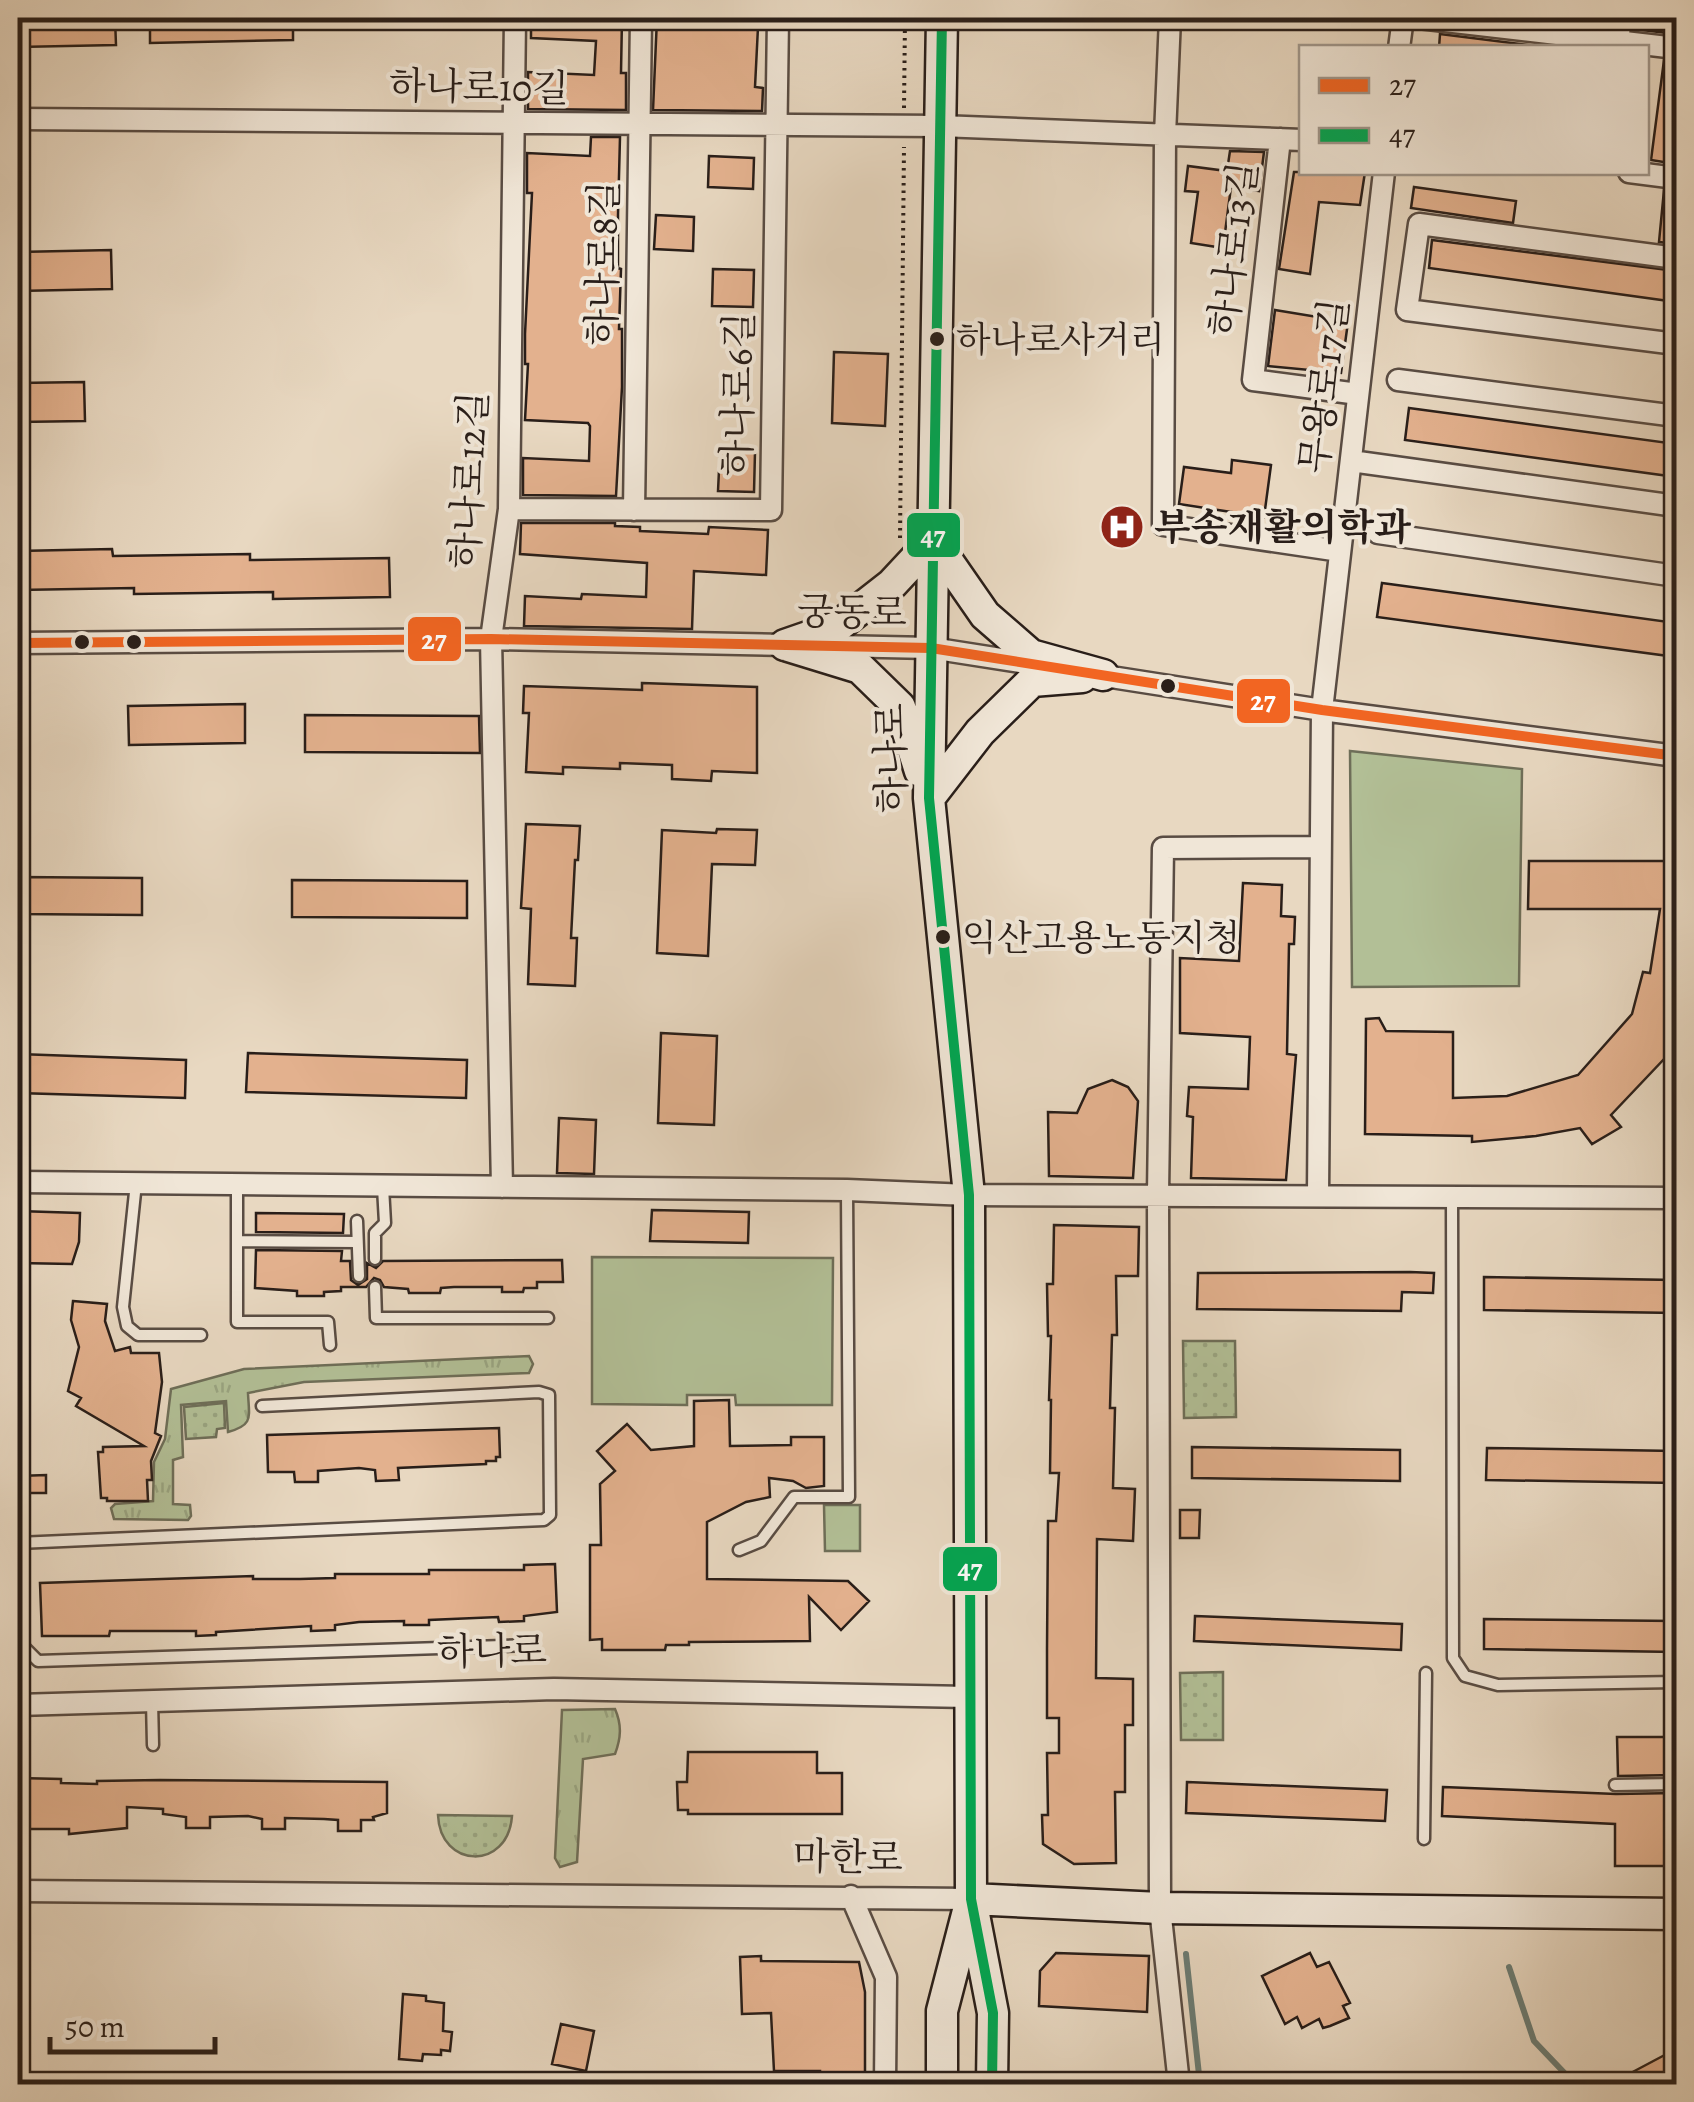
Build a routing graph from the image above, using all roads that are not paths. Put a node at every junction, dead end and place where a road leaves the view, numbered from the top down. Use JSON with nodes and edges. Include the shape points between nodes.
{"nodes":[{"id":1,"x":515,"y":18,"type":"edge"},
{"id":2,"x":640,"y":18,"type":"edge"},
{"id":3,"x":778,"y":18,"type":"edge"},
{"id":4,"x":942,"y":18,"type":"edge"},
{"id":5,"x":1170,"y":18,"type":"edge"},
{"id":6,"x":1403,"y":18,"type":"edge"},
{"id":7,"x":1419,"y":18,"type":"edge"},
{"id":8,"x":1621,"y":18,"type":"edge"},
{"id":9,"x":1521,"y":24,"type":"edge"},
{"id":10,"x":1618,"y":41,"type":"junction"},
{"id":11,"x":1399,"y":45,"type":"edge"},
{"id":12,"x":1676,"y":48,"type":"edge"},
{"id":13,"x":18,"y":118,"type":"edge"},
{"id":14,"x":513,"y":122,"type":"junction"},
{"id":15,"x":640,"y":124,"type":"junction"},
{"id":16,"x":777,"y":125,"type":"junction"},
{"id":17,"x":940,"y":126,"type":"junction"},
{"id":18,"x":1165,"y":135,"type":"junction"},
{"id":19,"x":1291,"y":140,"type":"edge"},
{"id":20,"x":1384,"y":175,"type":"edge"},
{"id":21,"x":1649,"y":175,"type":"edge"},
{"id":22,"x":1676,"y":178,"type":"edge"},
{"id":23,"x":1676,"y":258,"type":"edge"},
{"id":24,"x":1676,"y":344,"type":"edge"},
{"id":25,"x":1398,"y":380,"type":"dead end"},
{"id":26,"x":1358,"y":394,"type":"junction"},
{"id":27,"x":1676,"y":416,"type":"edge"},
{"id":28,"x":1351,"y":461,"type":"junction"},
{"id":29,"x":1676,"y":506,"type":"edge"},
{"id":30,"x":509,"y":508,"type":"junction"},
{"id":31,"x":634,"y":510,"type":"junction"},
{"id":32,"x":1378,"y":533,"type":"dead end"},
{"id":33,"x":932,"y":540,"type":"junction"},
{"id":34,"x":1340,"y":551,"type":"junction"},
{"id":35,"x":1676,"y":576,"type":"edge"},
{"id":36,"x":491,"y":639,"type":"junction"},
{"id":37,"x":18,"y":643,"type":"edge"},
{"id":38,"x":785,"y":645,"type":"junction"},
{"id":39,"x":930,"y":648,"type":"junction"},
{"id":40,"x":1102,"y":675,"type":"junction"},
{"id":41,"x":1322,"y":710,"type":"junction"},
{"id":42,"x":1676,"y":756,"type":"edge"},
{"id":43,"x":929,"y":798,"type":"junction"},
{"id":44,"x":1319,"y":847,"type":"junction"},
{"id":45,"x":18,"y":1182,"type":"edge"},
{"id":46,"x":136,"y":1184,"type":"junction"},
{"id":47,"x":237,"y":1184,"type":"junction"},
{"id":48,"x":382,"y":1186,"type":"junction"},
{"id":49,"x":502,"y":1187,"type":"junction"},
{"id":50,"x":848,"y":1190,"type":"junction"},
{"id":51,"x":1158,"y":1194,"type":"junction"},
{"id":52,"x":969,"y":1195,"type":"junction"},
{"id":53,"x":1318,"y":1195,"type":"junction"},
{"id":54,"x":1452,"y":1196,"type":"junction"},
{"id":55,"x":1676,"y":1198,"type":"edge"},
{"id":56,"x":357,"y":1221,"type":"dead end"},
{"id":57,"x":237,"y":1241,"type":"junction"},
{"id":58,"x":358,"y":1242,"type":"junction"},
{"id":59,"x":375,"y":1259,"type":"dead end"},
{"id":60,"x":359,"y":1276,"type":"dead end"},
{"id":61,"x":375,"y":1287,"type":"dead end"},
{"id":62,"x":548,"y":1318,"type":"dead end"},
{"id":63,"x":201,"y":1335,"type":"dead end"},
{"id":64,"x":330,"y":1346,"type":"dead end"},
{"id":65,"x":262,"y":1406,"type":"dead end"},
{"id":66,"x":18,"y":1543,"type":"edge"},
{"id":67,"x":739,"y":1550,"type":"dead end"},
{"id":68,"x":18,"y":1642,"type":"edge"},
{"id":69,"x":530,"y":1645,"type":"dead end"},
{"id":70,"x":1426,"y":1672,"type":"dead end"},
{"id":71,"x":1676,"y":1682,"type":"edge"},
{"id":72,"x":968,"y":1697,"type":"junction"},
{"id":73,"x":152,"y":1701,"type":"junction"},
{"id":74,"x":18,"y":1705,"type":"edge"},
{"id":75,"x":154,"y":1745,"type":"dead end"},
{"id":76,"x":1676,"y":1784,"type":"edge"},
{"id":77,"x":1615,"y":1785,"type":"dead end"},
{"id":78,"x":1424,"y":1839,"type":"dead end"},
{"id":79,"x":18,"y":1891,"type":"edge"},
{"id":80,"x":851,"y":1896,"type":"junction"},
{"id":81,"x":970,"y":1899,"type":"junction"},
{"id":82,"x":1160,"y":1908,"type":"junction"},
{"id":83,"x":1676,"y":1914,"type":"edge"},
{"id":84,"x":885,"y":2084,"type":"edge"},
{"id":85,"x":942,"y":2084,"type":"edge"},
{"id":86,"x":992,"y":2084,"type":"edge"},
{"id":87,"x":1179,"y":2084,"type":"edge"}],
"edges":[{"from":1,"to":14,"type":"street","name":"하나로12길"},
{"from":2,"to":15,"type":"street","name":"하나로8길"},
{"from":3,"to":16,"type":"street","name":"하나로6길"},
{"from":4,"to":17,"type":"street","name":"하나로"},
{"from":5,"to":18,"type":"street"},
{"from":6,"to":11,"type":"street"},
{"from":7,"to":9,"type":"street"},
{"from":8,"to":10,"type":"street"},
{"from":9,"to":10,"type":"street"},
{"from":10,"to":12,"type":"street"},
{"from":13,"to":14,"type":"street","name":"하나로10길"},
{"from":14,"to":15,"type":"street","name":"하나로10길"},
{"from":14,"to":30,"type":"street","name":"하나로12길"},
{"from":15,"to":16,"type":"street","name":"하나로10길"},
{"from":15,"to":31,"type":"street","name":"하나로8길"},
{"from":16,"to":17,"type":"street","name":"하나로10길"},
{"from":16,"to":31,"type":"street","name":"하나로6길","via":[[770,510]]},
{"from":17,"to":18,"type":"street","name":"하나로13길"},
{"from":17,"to":33,"type":"street","name":"하나로"},
{"from":18,"to":19,"type":"street","name":"하나로13길"},
{"from":18,"to":34,"type":"street","name":"하나로13길","via":[[1162,526]]},
{"from":19,"to":26,"type":"street","name":"하나로13길","via":[[1252,380]]},
{"from":20,"to":26,"type":"street","name":"무왕로17길"},
{"from":21,"to":22,"type":"street"},
{"from":23,"to":24,"type":"street","via":[[1419,224],[1407,310]]},
{"from":25,"to":27,"type":"street"},
{"from":26,"to":28,"type":"street","name":"무왕로17길"},
{"from":28,"to":29,"type":"street"},
{"from":28,"to":34,"type":"street","name":"무왕로17길"},
{"from":30,"to":31,"type":"street","name":"하나로6길"},
{"from":30,"to":36,"type":"street","name":"하나로12길"},
{"from":32,"to":35,"type":"street"},
{"from":33,"to":38,"type":"street","via":[[837,627]]},
{"from":33,"to":39,"type":"street","name":"하나로"},
{"from":33,"to":40,"type":"street","via":[[985,615],[1032,655]]},
{"from":34,"to":41,"type":"street","name":"무왕로17길"},
{"from":36,"to":37,"type":"street","name":"궁동로"},
{"from":36,"to":38,"type":"street","name":"궁동로"},
{"from":36,"to":49,"type":"street","name":"하나로12길"},
{"from":38,"to":39,"type":"street","name":"궁동로"},
{"from":38,"to":43,"type":"street","via":[[860,668],[900,707]]},
{"from":39,"to":40,"type":"street","name":"궁동로"},
{"from":39,"to":43,"type":"street","name":"하나로"},
{"from":40,"to":41,"type":"street","name":"궁동로"},
{"from":40,"to":43,"type":"street","via":[[1032,681],[980,732]]},
{"from":41,"to":42,"type":"street","name":"궁동로"},
{"from":41,"to":44,"type":"street","name":"무왕로17길"},
{"from":43,"to":52,"type":"street","name":"하나로"},
{"from":44,"to":51,"type":"street","via":[[1163,848]]},
{"from":44,"to":53,"type":"street","name":"무왕로17길"},
{"from":45,"to":46,"type":"street"},
{"from":46,"to":47,"type":"street"},
{"from":46,"to":63,"type":"lane","via":[[127,1326],[138,1335]]},
{"from":47,"to":48,"type":"street"},
{"from":47,"to":57,"type":"lane"},
{"from":48,"to":49,"type":"street"},
{"from":48,"to":59,"type":"lane","via":[[385,1223],[375,1233]]},
{"from":49,"to":50,"type":"street"},
{"from":50,"to":52,"type":"street"},
{"from":50,"to":67,"type":"lane","via":[[850,1497],[794,1497],[761,1540]]},
{"from":51,"to":52,"type":"street"},
{"from":51,"to":53,"type":"street"},
{"from":51,"to":82,"type":"street"},
{"from":52,"to":72,"type":"street","name":"하나로"},
{"from":53,"to":54,"type":"street"},
{"from":54,"to":55,"type":"street"},
{"from":54,"to":71,"type":"lane","via":[[1453,1658],[1465,1676],[1498,1686]]},
{"from":56,"to":58,"type":"lane"},
{"from":57,"to":58,"type":"lane"},
{"from":57,"to":64,"type":"lane","via":[[237,1322],[328,1322]]},
{"from":58,"to":60,"type":"lane"},
{"from":61,"to":62,"type":"lane","via":[[376,1318]]},
{"from":65,"to":66,"type":"lane","via":[[549,1395],[550,1515]]},
{"from":68,"to":69,"type":"lane","via":[[38,1661]]},
{"from":70,"to":78,"type":"lane"},
{"from":72,"to":73,"type":"street","name":"하나로","via":[[554,1689]]},
{"from":72,"to":81,"type":"street","name":"하나로"},
{"from":73,"to":74,"type":"street","name":"하나로"},
{"from":73,"to":75,"type":"lane"},
{"from":76,"to":77,"type":"lane"},
{"from":79,"to":80,"type":"street","name":"마한로"},
{"from":80,"to":81,"type":"street","name":"마한로"},
{"from":80,"to":84,"type":"street","via":[[886,1977]]},
{"from":81,"to":82,"type":"street","name":"마한로"},
{"from":81,"to":85,"type":"street","name":"하나로","via":[[942,2010]]},
{"from":81,"to":86,"type":"street","name":"하나로","via":[[993,2014]]},
{"from":82,"to":83,"type":"street","name":"마한로"},
{"from":82,"to":87,"type":"street"}]}
